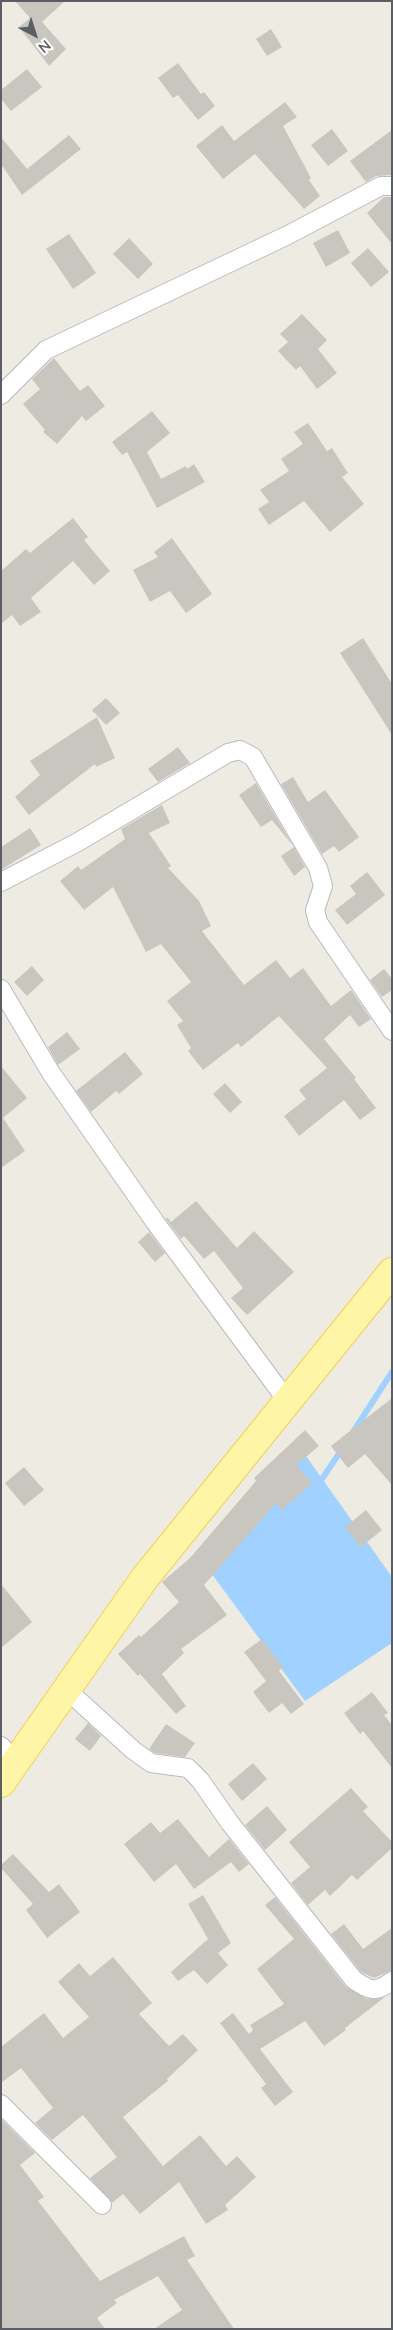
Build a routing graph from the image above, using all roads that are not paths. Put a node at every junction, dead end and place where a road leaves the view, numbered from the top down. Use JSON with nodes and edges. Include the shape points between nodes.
{"nodes":[{"id":1,"x":392,"y":186,"type":"edge"},
{"id":2,"x":1,"y":395,"type":"edge"},
{"id":3,"x":1,"y":882,"type":"edge"},
{"id":4,"x":1,"y":989,"type":"edge"},
{"id":5,"x":392,"y":1031,"type":"edge"},
{"id":6,"x":392,"y":1272,"type":"edge"},
{"id":7,"x":288,"y":1402,"type":"junction"},
{"id":8,"x":67,"y":1690,"type":"junction"},
{"id":9,"x":6,"y":1764,"type":"edge"},
{"id":10,"x":392,"y":1981,"type":"edge"},
{"id":11,"x":1,"y":2104,"type":"edge"},
{"id":12,"x":102,"y":2205,"type":"dead end"}],
"edges":[{"from":1,"to":2,"type":"street","via":[[382,186],[288,235],[46,350]]},
{"from":3,"to":5,"type":"street","via":[[78,842],[228,753],[240,750],[253,757],[266,776],[318,868],[323,886],[315,910],[318,922]]},
{"from":4,"to":7,"type":"street","via":[[51,1073],[155,1222]]},
{"from":6,"to":7,"type":"main road"},
{"from":7,"to":8,"type":"main road","via":[[144,1579]]},
{"from":8,"to":9,"type":"main road"},
{"from":8,"to":10,"type":"street","via":[[151,1763],[188,1768],[200,1780],[354,1980],[370,1990],[380,1989]]},
{"from":11,"to":12,"type":"street"}]}
